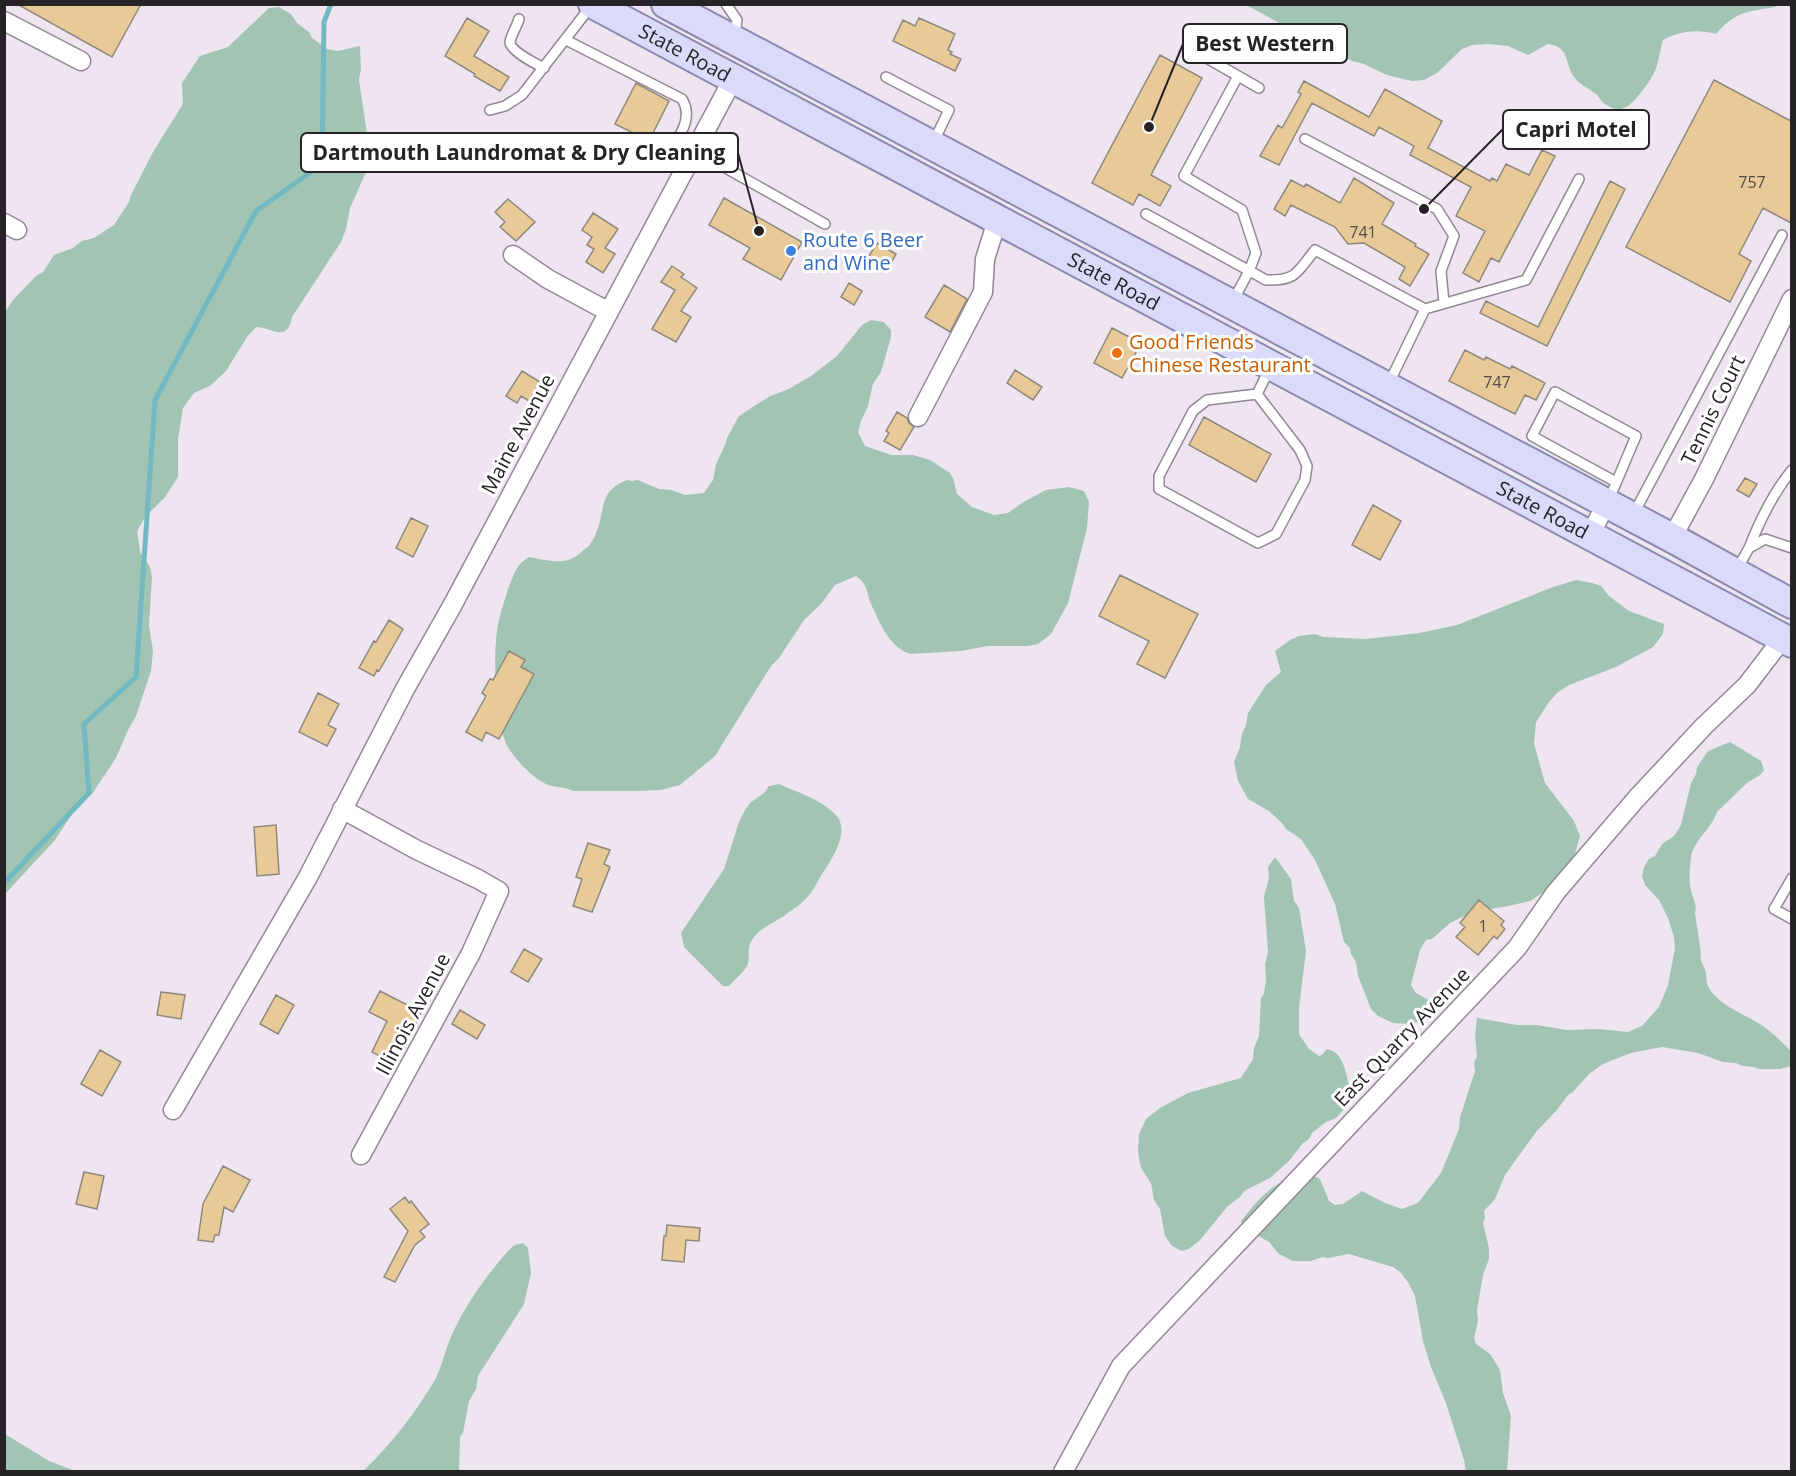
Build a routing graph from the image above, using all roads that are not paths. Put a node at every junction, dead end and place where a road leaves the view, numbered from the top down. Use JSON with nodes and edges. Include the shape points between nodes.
{"nodes":[{"id":1,"x":593,"y":4,"type":"edge"},
{"id":2,"x":666,"y":4,"type":"edge"},
{"id":3,"x":726,"y":4,"type":"edge"},
{"id":4,"x":519,"y":19,"type":"dead end"},
{"id":5,"x":4,"y":21,"type":"edge"},
{"id":6,"x":566,"y":40,"type":"junction"},
{"id":7,"x":1205,"y":57,"type":"dead end"},
{"id":8,"x":739,"y":59,"type":"junction"},
{"id":9,"x":81,"y":61,"type":"dead end"},
{"id":10,"x":544,"y":68,"type":"junction"},
{"id":11,"x":1238,"y":76,"type":"junction"},
{"id":12,"x":886,"y":77,"type":"dead end"},
{"id":13,"x":1259,"y":88,"type":"dead end"},
{"id":14,"x":490,"y":110,"type":"dead end"},
{"id":15,"x":1305,"y":139,"type":"dead end"},
{"id":16,"x":932,"y":145,"type":"junction"},
{"id":17,"x":672,"y":149,"type":"dead end"},
{"id":18,"x":694,"y":150,"type":"junction"},
{"id":19,"x":1579,"y":179,"type":"dead end"},
{"id":20,"x":1146,"y":214,"type":"dead end"},
{"id":21,"x":997,"y":221,"type":"junction"},
{"id":22,"x":825,"y":224,"type":"dead end"},
{"id":23,"x":1782,"y":235,"type":"dead end"},
{"id":24,"x":513,"y":255,"type":"dead end"},
{"id":25,"x":1250,"y":271,"type":"junction"},
{"id":26,"x":1791,"y":299,"type":"edge"},
{"id":27,"x":1444,"y":303,"type":"junction"},
{"id":28,"x":1232,"y":305,"type":"junction"},
{"id":29,"x":1425,"y":309,"type":"junction"},
{"id":30,"x":609,"y":312,"type":"junction"},
{"id":31,"x":1288,"y":335,"type":"junction"},
{"id":32,"x":1271,"y":366,"type":"junction"},
{"id":33,"x":1387,"y":388,"type":"junction"},
{"id":34,"x":1257,"y":394,"type":"junction"},
{"id":35,"x":918,"y":417,"type":"dead end"},
{"id":36,"x":1791,"y":470,"type":"edge"},
{"id":37,"x":1611,"y":493,"type":"junction"},
{"id":38,"x":1631,"y":517,"type":"junction"},
{"id":39,"x":1589,"y":537,"type":"junction"},
{"id":40,"x":1672,"y":538,"type":"junction"},
{"id":41,"x":1749,"y":548,"type":"junction"},
{"id":42,"x":1791,"y":548,"type":"edge"},
{"id":43,"x":1735,"y":573,"type":"junction"},
{"id":44,"x":1791,"y":604,"type":"edge"},
{"id":45,"x":1787,"y":641,"type":"edge"},
{"id":46,"x":342,"y":809,"type":"junction"},
{"id":47,"x":1791,"y":878,"type":"edge"},
{"id":48,"x":1791,"y":919,"type":"edge"},
{"id":49,"x":173,"y":1110,"type":"dead end"},
{"id":50,"x":361,"y":1155,"type":"dead end"},
{"id":51,"x":1063,"y":1472,"type":"edge"}],
"edges":[{"from":1,"to":6,"type":"lane"},
{"from":1,"to":8,"type":"main road","name":"State Road"},
{"from":2,"to":8,"type":"main road","name":"State Road"},
{"from":3,"to":8,"type":"lane","via":[[737,20]]},
{"from":4,"to":10,"type":"lane","via":[[510,45]]},
{"from":5,"to":9,"type":"street"},
{"from":6,"to":10,"type":"lane"},
{"from":6,"to":17,"type":"lane","via":[[682,99],[686,123]]},
{"from":7,"to":11,"type":"lane"},
{"from":8,"to":16,"type":"main road","name":"State Road"},
{"from":8,"to":18,"type":"street","name":"Maine Avenue"},
{"from":8,"to":21,"type":"main road","name":"State Road"},
{"from":10,"to":14,"type":"lane","via":[[522,95]]},
{"from":11,"to":13,"type":"lane"},
{"from":11,"to":25,"type":"lane","via":[[1184,176],[1242,210],[1256,253]]},
{"from":12,"to":16,"type":"lane","via":[[948,110]]},
{"from":15,"to":27,"type":"lane","via":[[1437,209],[1454,236],[1441,271]]},
{"from":16,"to":28,"type":"main road","name":"State Road"},
{"from":18,"to":22,"type":"lane"},
{"from":18,"to":30,"type":"street","name":"Maine Avenue"},
{"from":19,"to":27,"type":"lane","via":[[1526,280]]},
{"from":20,"to":25,"type":"lane"},
{"from":21,"to":32,"type":"main road","name":"State Road"},
{"from":21,"to":35,"type":"street","via":[[985,259],[982,292]]},
{"from":23,"to":38,"type":"lane"},
{"from":24,"to":30,"type":"street"},
{"from":25,"to":28,"type":"lane"},
{"from":25,"to":29,"type":"lane","via":[[1266,280],[1283,281],[1294,276],[1315,250]]},
{"from":26,"to":40,"type":"street","name":"Tennis Court"},
{"from":27,"to":29,"type":"lane"},
{"from":28,"to":31,"type":"main road","name":"State Road"},
{"from":29,"to":33,"type":"lane"},
{"from":30,"to":46,"type":"street","name":"Maine Avenue"},
{"from":31,"to":32,"type":"street"},
{"from":31,"to":33,"type":"main road","name":"State Road"},
{"from":32,"to":34,"type":"lane"},
{"from":32,"to":39,"type":"main road","name":"State Road"},
{"from":33,"to":37,"type":"main road","name":"State Road"},
{"from":34,"to":34,"type":"lane","via":[[1300,450],[1307,466],[1305,480],[1276,534],[1258,543],[1159,489],[1159,476],[1193,411],[1207,400]]},
{"from":36,"to":41,"type":"lane","via":[[1760,520]]},
{"from":37,"to":37,"type":"lane","via":[[1636,436],[1555,392],[1532,436]]},
{"from":37,"to":38,"type":"main road","name":"State Road"},
{"from":37,"to":39,"type":"street"},
{"from":38,"to":40,"type":"main road","name":"State Road"},
{"from":39,"to":45,"type":"main road","name":"State Road"},
{"from":40,"to":43,"type":"main road","name":"State Road"},
{"from":41,"to":42,"type":"lane","via":[[1765,539]]},
{"from":41,"to":43,"type":"lane"},
{"from":43,"to":44,"type":"main road","name":"State Road"},
{"from":45,"to":51,"type":"street","name":"East Quarry Avenue","via":[[1636,799],[1556,892],[1517,948],[1121,1366]]},
{"from":46,"to":49,"type":"street","name":"Maine Avenue","via":[[308,877]]},
{"from":46,"to":50,"type":"street","name":"Illinois Avenue","via":[[499,891],[466,962]]},
{"from":47,"to":48,"type":"lane","via":[[1774,909]]}]}
